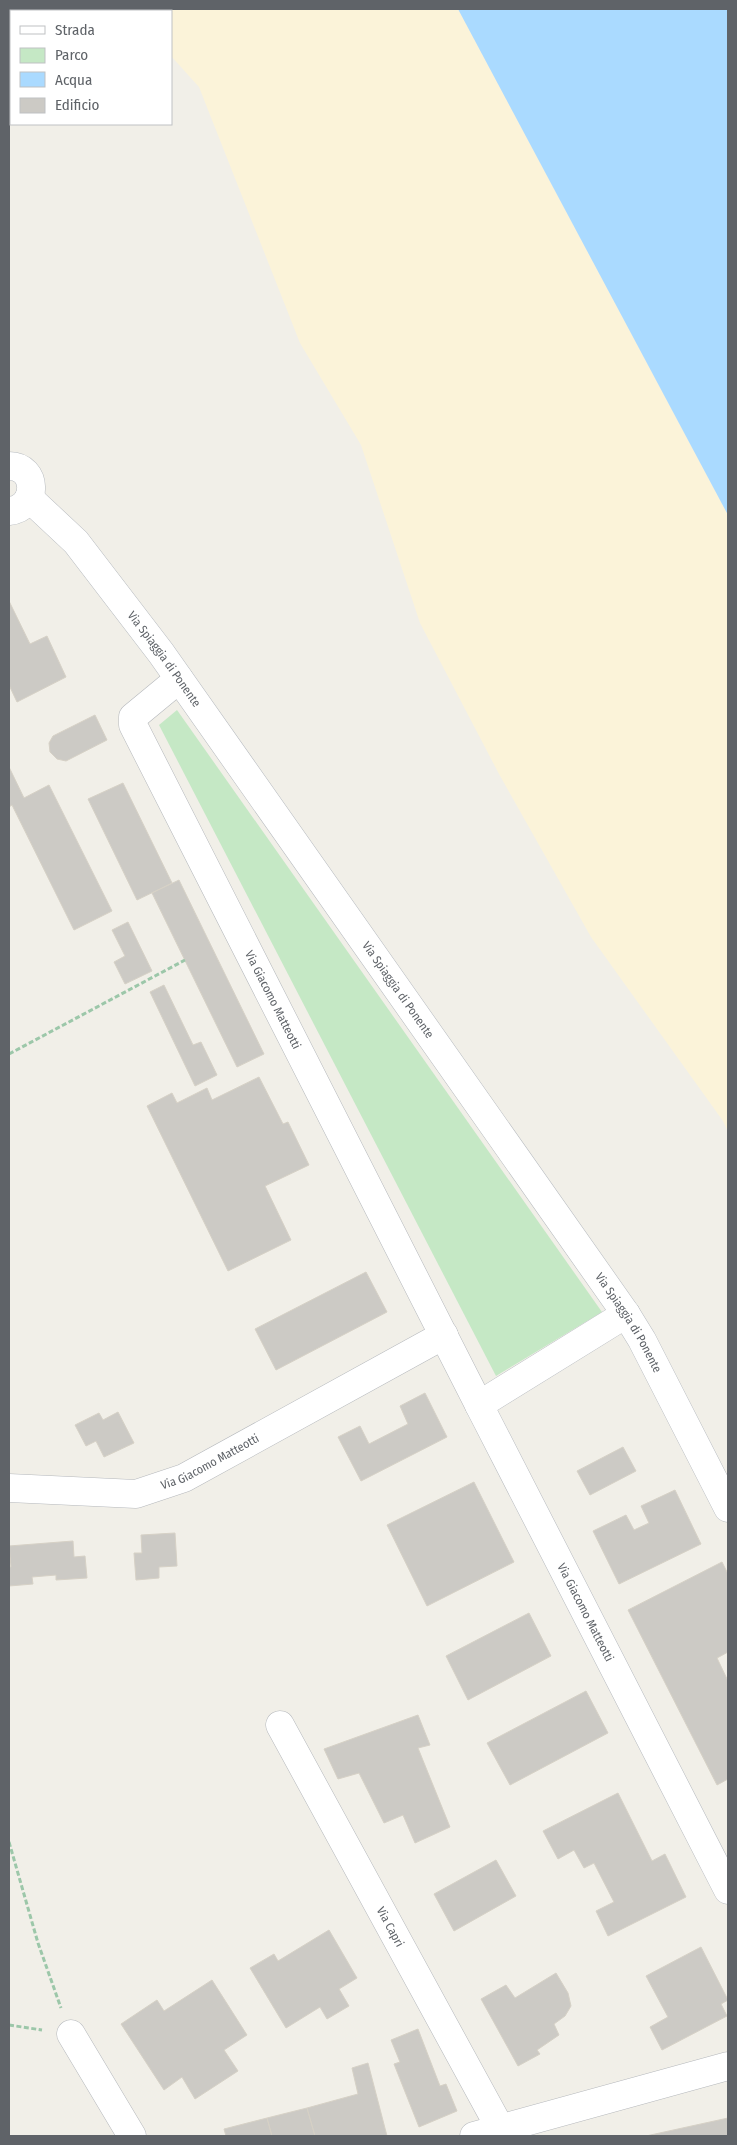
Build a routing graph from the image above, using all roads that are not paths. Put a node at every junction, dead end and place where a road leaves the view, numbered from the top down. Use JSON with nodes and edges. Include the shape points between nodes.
{"nodes":[{"id":1,"x":9,"y":466,"type":"edge"},
{"id":2,"x":19,"y":505,"type":"edge"},
{"id":3,"x":179,"y":679,"type":"junction"},
{"id":4,"x":626,"y":1314,"type":"junction"},
{"id":5,"x":444,"y":1335,"type":"junction"},
{"id":6,"x":479,"y":1405,"type":"junction"},
{"id":7,"x":9,"y":1488,"type":"edge"},
{"id":8,"x":728,"y":1508,"type":"edge"},
{"id":9,"x":280,"y":1725,"type":"dead end"},
{"id":10,"x":728,"y":1890,"type":"edge"},
{"id":11,"x":71,"y":2034,"type":"road end"},
{"id":12,"x":728,"y":2066,"type":"edge"},
{"id":13,"x":500,"y":2128,"type":"junction"},
{"id":14,"x":132,"y":2136,"type":"edge"},
{"id":15,"x":474,"y":2136,"type":"edge"}],
"edges":[{"from":1,"to":2,"type":"street","via":[[26,473],[32,486]]},
{"from":2,"to":3,"type":"street","name":"Via Spiaggia di Ponente","via":[[76,542]]},
{"from":3,"to":4,"type":"street","name":"Via Spiaggia di Ponente"},
{"from":3,"to":5,"type":"street","name":"Via Giacomo Matteotti","via":[[133,717],[133,725]]},
{"from":4,"to":6,"type":"street"},
{"from":4,"to":8,"type":"street","name":"Via Spiaggia di Ponente"},
{"from":5,"to":6,"type":"street","name":"Via Giacomo Matteotti"},
{"from":5,"to":7,"type":"street","name":"Via Giacomo Matteotti","via":[[184,1478],[136,1494]]},
{"from":6,"to":10,"type":"street","name":"Via Giacomo Matteotti"},
{"from":9,"to":13,"type":"street","name":"Via Capri"},
{"from":11,"to":14,"type":"street"},
{"from":12,"to":13,"type":"street"},
{"from":13,"to":15,"type":"street"}]}
